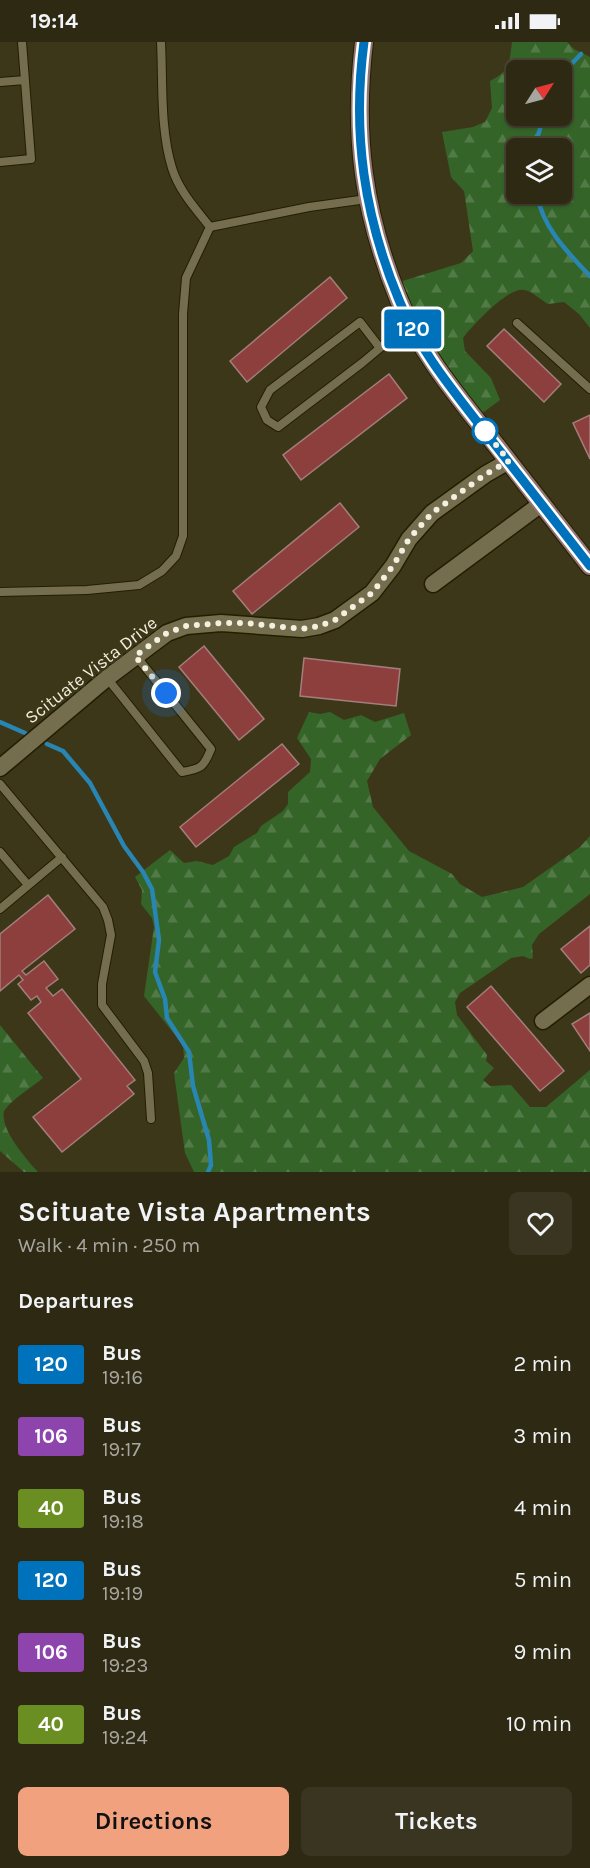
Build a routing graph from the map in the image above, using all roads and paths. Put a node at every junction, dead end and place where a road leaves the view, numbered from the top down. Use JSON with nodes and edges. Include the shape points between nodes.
{"nodes":[{"id":1,"x":22,"y":42,"type":"edge"},
{"id":2,"x":161,"y":42,"type":"edge"},
{"id":3,"x":364,"y":42,"type":"edge"},
{"id":4,"x":25,"y":80,"type":"junction"},
{"id":5,"x":0,"y":82,"type":"edge"},
{"id":6,"x":0,"y":162,"type":"edge"},
{"id":7,"x":367,"y":199,"type":"junction"},
{"id":8,"x":210,"y":227,"type":"junction"},
{"id":9,"x":410,"y":323,"type":"junction"},
{"id":10,"x":517,"y":323,"type":"dead end"},
{"id":11,"x":380,"y":348,"type":"junction"},
{"id":12,"x":590,"y":389,"type":"edge"},
{"id":13,"x":509,"y":461,"type":"junction"},
{"id":14,"x":541,"y":504,"type":"junction"},
{"id":15,"x":590,"y":566,"type":"edge"},
{"id":16,"x":433,"y":584,"type":"dead end"},
{"id":17,"x":0,"y":592,"type":"edge"},
{"id":18,"x":135,"y":656,"type":"junction"},
{"id":19,"x":107,"y":678,"type":"junction"},
{"id":20,"x":0,"y":768,"type":"edge"},
{"id":21,"x":0,"y":784,"type":"edge"},
{"id":22,"x":0,"y":852,"type":"edge"},
{"id":23,"x":62,"y":857,"type":"junction"},
{"id":24,"x":28,"y":885,"type":"junction"},
{"id":25,"x":0,"y":909,"type":"edge"},
{"id":26,"x":590,"y":985,"type":"edge"},
{"id":27,"x":543,"y":1021,"type":"dead end"},
{"id":28,"x":151,"y":1119,"type":"dead end"}],
"edges":[{"from":1,"to":4,"type":"lane"},
{"from":2,"to":8,"type":"lane","via":[[165,134],[172,170]]},
{"from":3,"to":7,"type":"main road","via":[[359,106]]},
{"from":4,"to":5,"type":"lane"},
{"from":4,"to":6,"type":"lane","via":[[31,159]]},
{"from":7,"to":8,"type":"lane"},
{"from":7,"to":9,"type":"main road","via":[[399,301]]},
{"from":8,"to":17,"type":"lane","via":[[186,278],[183,536],[176,556],[162,571],[139,585]]},
{"from":9,"to":11,"type":"lane"},
{"from":9,"to":13,"type":"main road","via":[[447,382]]},
{"from":10,"to":12,"type":"lane"},
{"from":11,"to":11,"type":"lane","via":[[278,427],[267,420],[261,407],[270,390],[360,322]]},
{"from":13,"to":14,"type":"main road"},
{"from":13,"to":18,"type":"street","name":"Scituate Vista Drive","via":[[432,513],[372,593],[335,620],[302,629],[246,623],[186,626],[167,633]]},
{"from":14,"to":15,"type":"main road"},
{"from":14,"to":16,"type":"street"},
{"from":18,"to":19,"type":"street","name":"Scituate Vista Drive"},
{"from":18,"to":19,"type":"lane","via":[[211,749],[206,763],[196,770],[182,772]]},
{"from":19,"to":20,"type":"street","name":"Scituate Vista Drive"},
{"from":21,"to":23,"type":"lane"},
{"from":22,"to":24,"type":"lane"},
{"from":23,"to":24,"type":"lane"},
{"from":23,"to":28,"type":"lane","via":[[96,898],[108,920],[111,935],[102,1005],[144,1061]]},
{"from":24,"to":25,"type":"lane"},
{"from":26,"to":27,"type":"street"}]}
